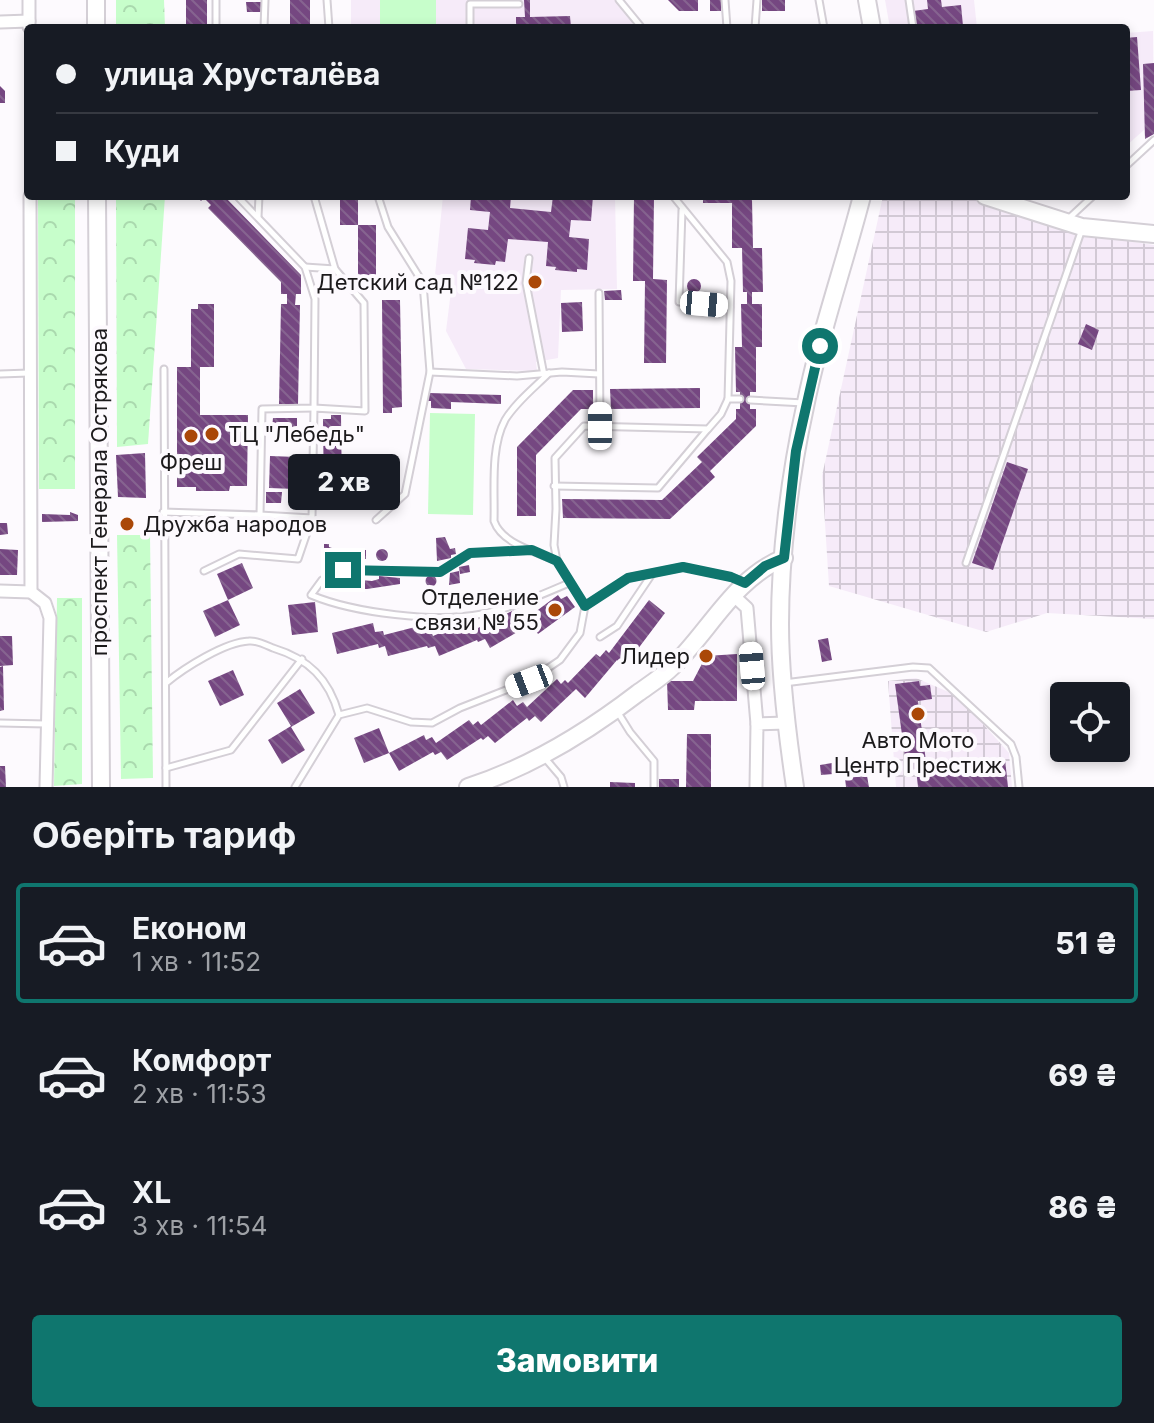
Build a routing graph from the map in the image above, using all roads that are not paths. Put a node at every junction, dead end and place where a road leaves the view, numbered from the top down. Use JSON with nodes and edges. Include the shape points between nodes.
{"nodes":[{"id":1,"x":29,"y":0,"type":"edge"},
{"id":2,"x":96,"y":0,"type":"edge"},
{"id":3,"x":216,"y":0,"type":"edge"},
{"id":4,"x":265,"y":0,"type":"edge"},
{"id":5,"x":327,"y":0,"type":"edge"},
{"id":6,"x":619,"y":0,"type":"edge"},
{"id":7,"x":725,"y":0,"type":"edge"},
{"id":8,"x":757,"y":0,"type":"edge"},
{"id":9,"x":819,"y":0,"type":"edge"},
{"id":10,"x":867,"y":0,"type":"edge"},
{"id":11,"x":909,"y":0,"type":"edge"},
{"id":12,"x":470,"y":2,"type":"edge"},
{"id":13,"x":519,"y":4,"type":"dead end"},
{"id":14,"x":0,"y":22,"type":"edge"},
{"id":15,"x":24,"y":24,"type":"edge"},
{"id":16,"x":29,"y":24,"type":"edge"},
{"id":17,"x":96,"y":24,"type":"edge"},
{"id":18,"x":216,"y":24,"type":"edge"},
{"id":19,"x":264,"y":24,"type":"edge"},
{"id":20,"x":329,"y":24,"type":"edge"},
{"id":21,"x":470,"y":24,"type":"edge"},
{"id":22,"x":639,"y":24,"type":"edge"},
{"id":23,"x":727,"y":24,"type":"edge"},
{"id":24,"x":755,"y":24,"type":"edge"},
{"id":25,"x":823,"y":24,"type":"edge"},
{"id":26,"x":871,"y":24,"type":"edge"},
{"id":27,"x":912,"y":24,"type":"edge"},
{"id":28,"x":1154,"y":140,"type":"edge"},
{"id":29,"x":1130,"y":162,"type":"edge"},
{"id":30,"x":30,"y":200,"type":"edge"},
{"id":31,"x":97,"y":200,"type":"edge"},
{"id":32,"x":241,"y":200,"type":"edge"},
{"id":33,"x":259,"y":200,"type":"edge"},
{"id":34,"x":315,"y":200,"type":"edge"},
{"id":35,"x":379,"y":200,"type":"edge"},
{"id":36,"x":676,"y":200,"type":"edge"},
{"id":37,"x":861,"y":200,"type":"edge"},
{"id":38,"x":997,"y":200,"type":"edge"},
{"id":39,"x":1089,"y":200,"type":"edge"},
{"id":40,"x":682,"y":209,"type":"junction"},
{"id":41,"x":258,"y":217,"type":"junction"},
{"id":42,"x":1064,"y":222,"type":"junction"},
{"id":43,"x":1082,"y":227,"type":"junction"},
{"id":44,"x":1154,"y":234,"type":"edge"},
{"id":45,"x":529,"y":258,"type":"dead end"},
{"id":46,"x":305,"y":267,"type":"junction"},
{"id":47,"x":335,"y":269,"type":"junction"},
{"id":48,"x":599,"y":293,"type":"dead end"},
{"id":49,"x":730,"y":307,"type":"junction"},
{"id":50,"x":164,"y":369,"type":"dead end"},
{"id":51,"x":430,"y":372,"type":"junction"},
{"id":52,"x":30,"y":373,"type":"junction"},
{"id":53,"x":0,"y":374,"type":"edge"},
{"id":54,"x":547,"y":374,"type":"junction"},
{"id":55,"x":599,"y":374,"type":"junction"},
{"id":56,"x":728,"y":399,"type":"junction"},
{"id":57,"x":740,"y":399,"type":"dead end"},
{"id":58,"x":750,"y":400,"type":"dead end"},
{"id":59,"x":805,"y":403,"type":"junction"},
{"id":60,"x":314,"y":408,"type":"junction"},
{"id":61,"x":600,"y":426,"type":"junction"},
{"id":62,"x":708,"y":429,"type":"junction"},
{"id":63,"x":554,"y":486,"type":"junction"},
{"id":64,"x":163,"y":512,"type":"junction"},
{"id":65,"x":260,"y":515,"type":"junction"},
{"id":66,"x":312,"y":518,"type":"junction"},
{"id":67,"x":376,"y":520,"type":"dead end"},
{"id":68,"x":532,"y":550,"type":"junction"},
{"id":69,"x":784,"y":558,"type":"junction"},
{"id":70,"x":557,"y":561,"type":"junction"},
{"id":71,"x":966,"y":563,"type":"dead end"},
{"id":72,"x":204,"y":571,"type":"dead end"},
{"id":73,"x":652,"y":574,"type":"junction"},
{"id":74,"x":569,"y":583,"type":"junction"},
{"id":75,"x":740,"y":590,"type":"junction"},
{"id":76,"x":0,"y":591,"type":"edge"},
{"id":77,"x":31,"y":592,"type":"junction"},
{"id":78,"x":585,"y":606,"type":"junction"},
{"id":79,"x":600,"y":637,"type":"dead end"},
{"id":80,"x":302,"y":659,"type":"junction"},
{"id":81,"x":783,"y":683,"type":"junction"},
{"id":82,"x":165,"y":684,"type":"junction"},
{"id":83,"x":616,"y":710,"type":"junction"},
{"id":84,"x":339,"y":715,"type":"junction"},
{"id":85,"x":0,"y":723,"type":"edge"},
{"id":86,"x":786,"y":723,"type":"junction"},
{"id":87,"x":47,"y":724,"type":"junction"},
{"id":88,"x":757,"y":724,"type":"junction"},
{"id":89,"x":543,"y":756,"type":"junction"},
{"id":90,"x":166,"y":768,"type":"junction"},
{"id":91,"x":472,"y":786,"type":"edge"},
{"id":92,"x":46,"y":787,"type":"edge"},
{"id":93,"x":101,"y":787,"type":"edge"},
{"id":94,"x":166,"y":787,"type":"edge"},
{"id":95,"x":295,"y":787,"type":"edge"},
{"id":96,"x":564,"y":787,"type":"edge"},
{"id":97,"x":654,"y":787,"type":"edge"},
{"id":98,"x":756,"y":787,"type":"edge"},
{"id":99,"x":795,"y":787,"type":"edge"},
{"id":100,"x":1019,"y":787,"type":"edge"}],
"edges":[{"from":1,"to":16,"type":"street"},
{"from":2,"to":17,"type":"main road"},
{"from":3,"to":18,"type":"lane"},
{"from":4,"to":19,"type":"lane"},
{"from":5,"to":20,"type":"lane"},
{"from":6,"to":22,"type":"lane"},
{"from":7,"to":23,"type":"lane"},
{"from":8,"to":24,"type":"lane"},
{"from":9,"to":25,"type":"lane"},
{"from":10,"to":26,"type":"main road"},
{"from":11,"to":27,"type":"lane"},
{"from":12,"to":13,"type":"lane"},
{"from":12,"to":21,"type":"lane"},
{"from":14,"to":15,"type":"street"},
{"from":28,"to":29,"type":"lane"},
{"from":30,"to":52,"type":"street"},
{"from":31,"to":93,"type":"main road","name":"проспект Генерала Острякова"},
{"from":32,"to":41,"type":"lane"},
{"from":33,"to":41,"type":"lane"},
{"from":34,"to":47,"type":"lane"},
{"from":35,"to":51,"type":"lane","via":[[388,227],[423,283]]},
{"from":36,"to":40,"type":"lane"},
{"from":37,"to":59,"type":"main road"},
{"from":38,"to":42,"type":"main road"},
{"from":39,"to":42,"type":"lane"},
{"from":40,"to":49,"type":"lane","via":[[727,262]]},
{"from":40,"to":49,"type":"lane","via":[[679,302]]},
{"from":41,"to":46,"type":"lane"},
{"from":42,"to":43,"type":"main road"},
{"from":43,"to":44,"type":"main road"},
{"from":43,"to":71,"type":"lane"},
{"from":45,"to":54,"type":"lane","via":[[526,283]]},
{"from":46,"to":47,"type":"lane"},
{"from":46,"to":60,"type":"lane","via":[[315,299]]},
{"from":47,"to":60,"type":"lane","via":[[364,303],[365,411]]},
{"from":48,"to":55,"type":"lane"},
{"from":49,"to":56,"type":"lane"},
{"from":50,"to":64,"type":"lane"},
{"from":51,"to":54,"type":"lane"},
{"from":51,"to":67,"type":"lane","via":[[405,494]]},
{"from":52,"to":53,"type":"lane"},
{"from":52,"to":77,"type":"street"},
{"from":54,"to":55,"type":"lane"},
{"from":54,"to":68,"type":"lane","via":[[518,403],[497,440],[494,521],[498,532]]},
{"from":55,"to":61,"type":"lane"},
{"from":56,"to":57,"type":"lane"},
{"from":56,"to":62,"type":"lane"},
{"from":58,"to":59,"type":"lane"},
{"from":59,"to":69,"type":"main road"},
{"from":60,"to":65,"type":"lane","via":[[262,409]]},
{"from":60,"to":66,"type":"lane"},
{"from":61,"to":62,"type":"lane"},
{"from":61,"to":63,"type":"lane","via":[[584,426],[555,458]]},
{"from":62,"to":63,"type":"lane","via":[[658,488]]},
{"from":63,"to":70,"type":"lane"},
{"from":64,"to":65,"type":"lane"},
{"from":64,"to":82,"type":"lane"},
{"from":65,"to":66,"type":"lane"},
{"from":66,"to":72,"type":"lane","via":[[298,559],[239,554]]},
{"from":68,"to":70,"type":"lane"},
{"from":68,"to":74,"type":"lane","via":[[470,553],[440,572],[343,570],[322,580],[311,595],[332,604],[408,616],[479,614]]},
{"from":69,"to":75,"type":"main road","via":[[765,566]]},
{"from":69,"to":81,"type":"main road"},
{"from":70,"to":74,"type":"lane"},
{"from":73,"to":75,"type":"lane","via":[[683,567],[731,577]]},
{"from":73,"to":78,"type":"lane","via":[[628,578]]},
{"from":73,"to":79,"type":"lane","via":[[617,626]]},
{"from":74,"to":78,"type":"lane"},
{"from":75,"to":83,"type":"main road","via":[[671,668]]},
{"from":75,"to":88,"type":"street","via":[[747,608]]},
{"from":76,"to":77,"type":"street"},
{"from":77,"to":87,"type":"street","via":[[45,603],[50,618]]},
{"from":78,"to":84,"type":"lane","via":[[580,633],[560,660],[529,681],[432,723],[367,708]]},
{"from":80,"to":82,"type":"lane","via":[[250,640],[182,669]]},
{"from":80,"to":84,"type":"lane","via":[[333,693]]},
{"from":80,"to":90,"type":"lane","via":[[231,750]]},
{"from":81,"to":86,"type":"main road"},
{"from":81,"to":100,"type":"lane","via":[[929,668],[1011,744]]},
{"from":82,"to":90,"type":"lane"},
{"from":83,"to":89,"type":"main road"},
{"from":83,"to":97,"type":"lane","via":[[654,761]]},
{"from":84,"to":95,"type":"lane"},
{"from":85,"to":87,"type":"lane"},
{"from":86,"to":88,"type":"street"},
{"from":86,"to":99,"type":"main road"},
{"from":87,"to":92,"type":"street"},
{"from":88,"to":98,"type":"street"},
{"from":89,"to":91,"type":"main road"},
{"from":89,"to":96,"type":"lane"},
{"from":90,"to":94,"type":"lane"}]}
